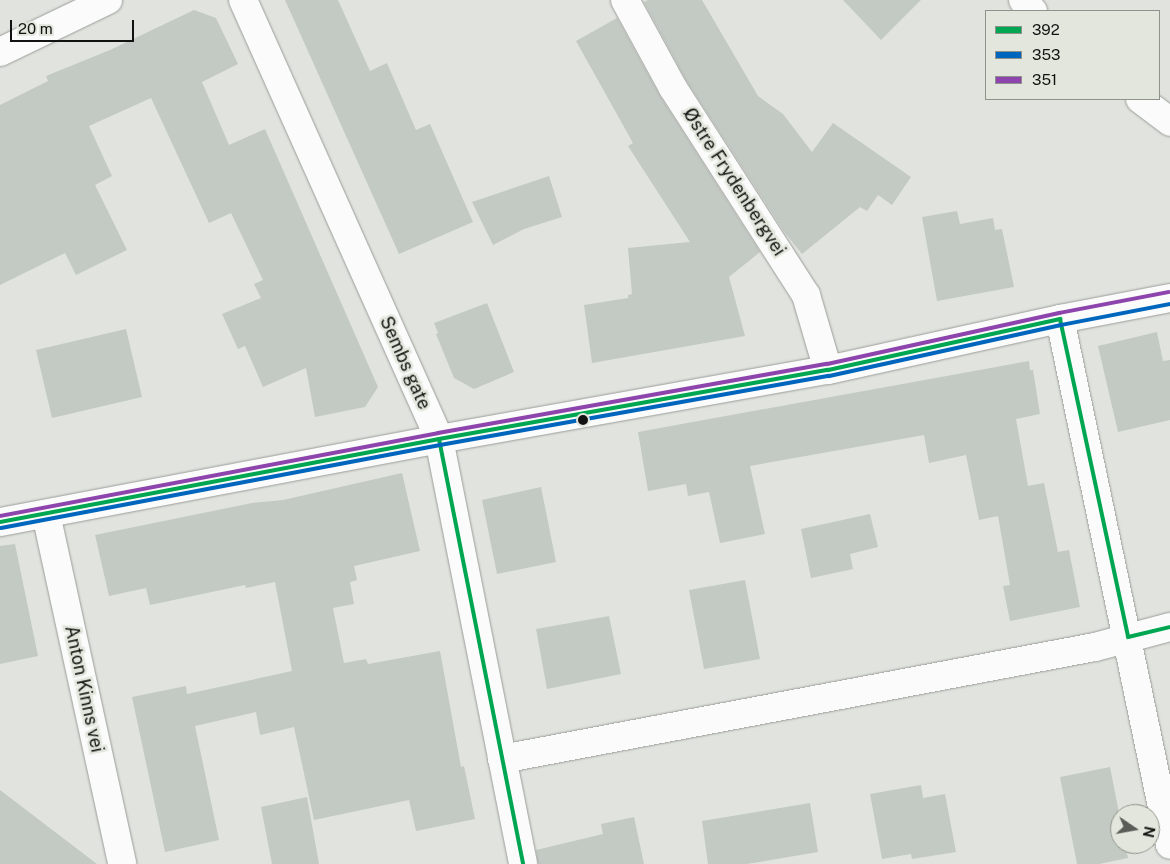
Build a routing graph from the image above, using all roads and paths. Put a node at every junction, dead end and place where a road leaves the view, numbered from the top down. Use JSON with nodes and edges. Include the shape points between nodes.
{"nodes":[{"id":1,"x":108,"y":0,"type":"edge"},
{"id":2,"x":243,"y":0,"type":"edge"},
{"id":3,"x":625,"y":0,"type":"edge"},
{"id":4,"x":1023,"y":0,"type":"edge"},
{"id":5,"x":1033,"y":10,"type":"edge"},
{"id":6,"x":0,"y":52,"type":"edge"},
{"id":7,"x":1141,"y":100,"type":"edge"},
{"id":8,"x":1170,"y":122,"type":"edge"},
{"id":9,"x":1170,"y":298,"type":"edge"},
{"id":10,"x":1060,"y":319,"type":"junction"},
{"id":11,"x":828,"y":370,"type":"junction"},
{"id":12,"x":439,"y":439,"type":"junction"},
{"id":13,"x":46,"y":514,"type":"junction"},
{"id":14,"x":0,"y":522,"type":"edge"},
{"id":15,"x":1170,"y":627,"type":"edge"},
{"id":16,"x":1128,"y":637,"type":"junction"},
{"id":17,"x":502,"y":759,"type":"junction"},
{"id":18,"x":1170,"y":845,"type":"edge"},
{"id":19,"x":122,"y":864,"type":"edge"},
{"id":20,"x":523,"y":864,"type":"edge"}],
"edges":[{"from":1,"to":6,"type":"street"},
{"from":2,"to":12,"type":"street","name":"Sembs gate"},
{"from":3,"to":11,"type":"street","name":"Østre Frydenbergvei","via":[[673,88],[806,295]]},
{"from":4,"to":5,"type":"street"},
{"from":7,"to":8,"type":"street"},
{"from":9,"to":10,"type":"street"},
{"from":10,"to":11,"type":"street"},
{"from":10,"to":16,"type":"street"},
{"from":11,"to":12,"type":"street"},
{"from":12,"to":13,"type":"street"},
{"from":12,"to":17,"type":"street","name":"Sembs gate"},
{"from":13,"to":14,"type":"street"},
{"from":13,"to":19,"type":"street","name":"Anton Kinns vei"},
{"from":15,"to":16,"type":"street"},
{"from":16,"to":17,"type":"street","via":[[1095,647]]},
{"from":16,"to":18,"type":"street"},
{"from":17,"to":20,"type":"street","name":"Sembs gate"}]}
